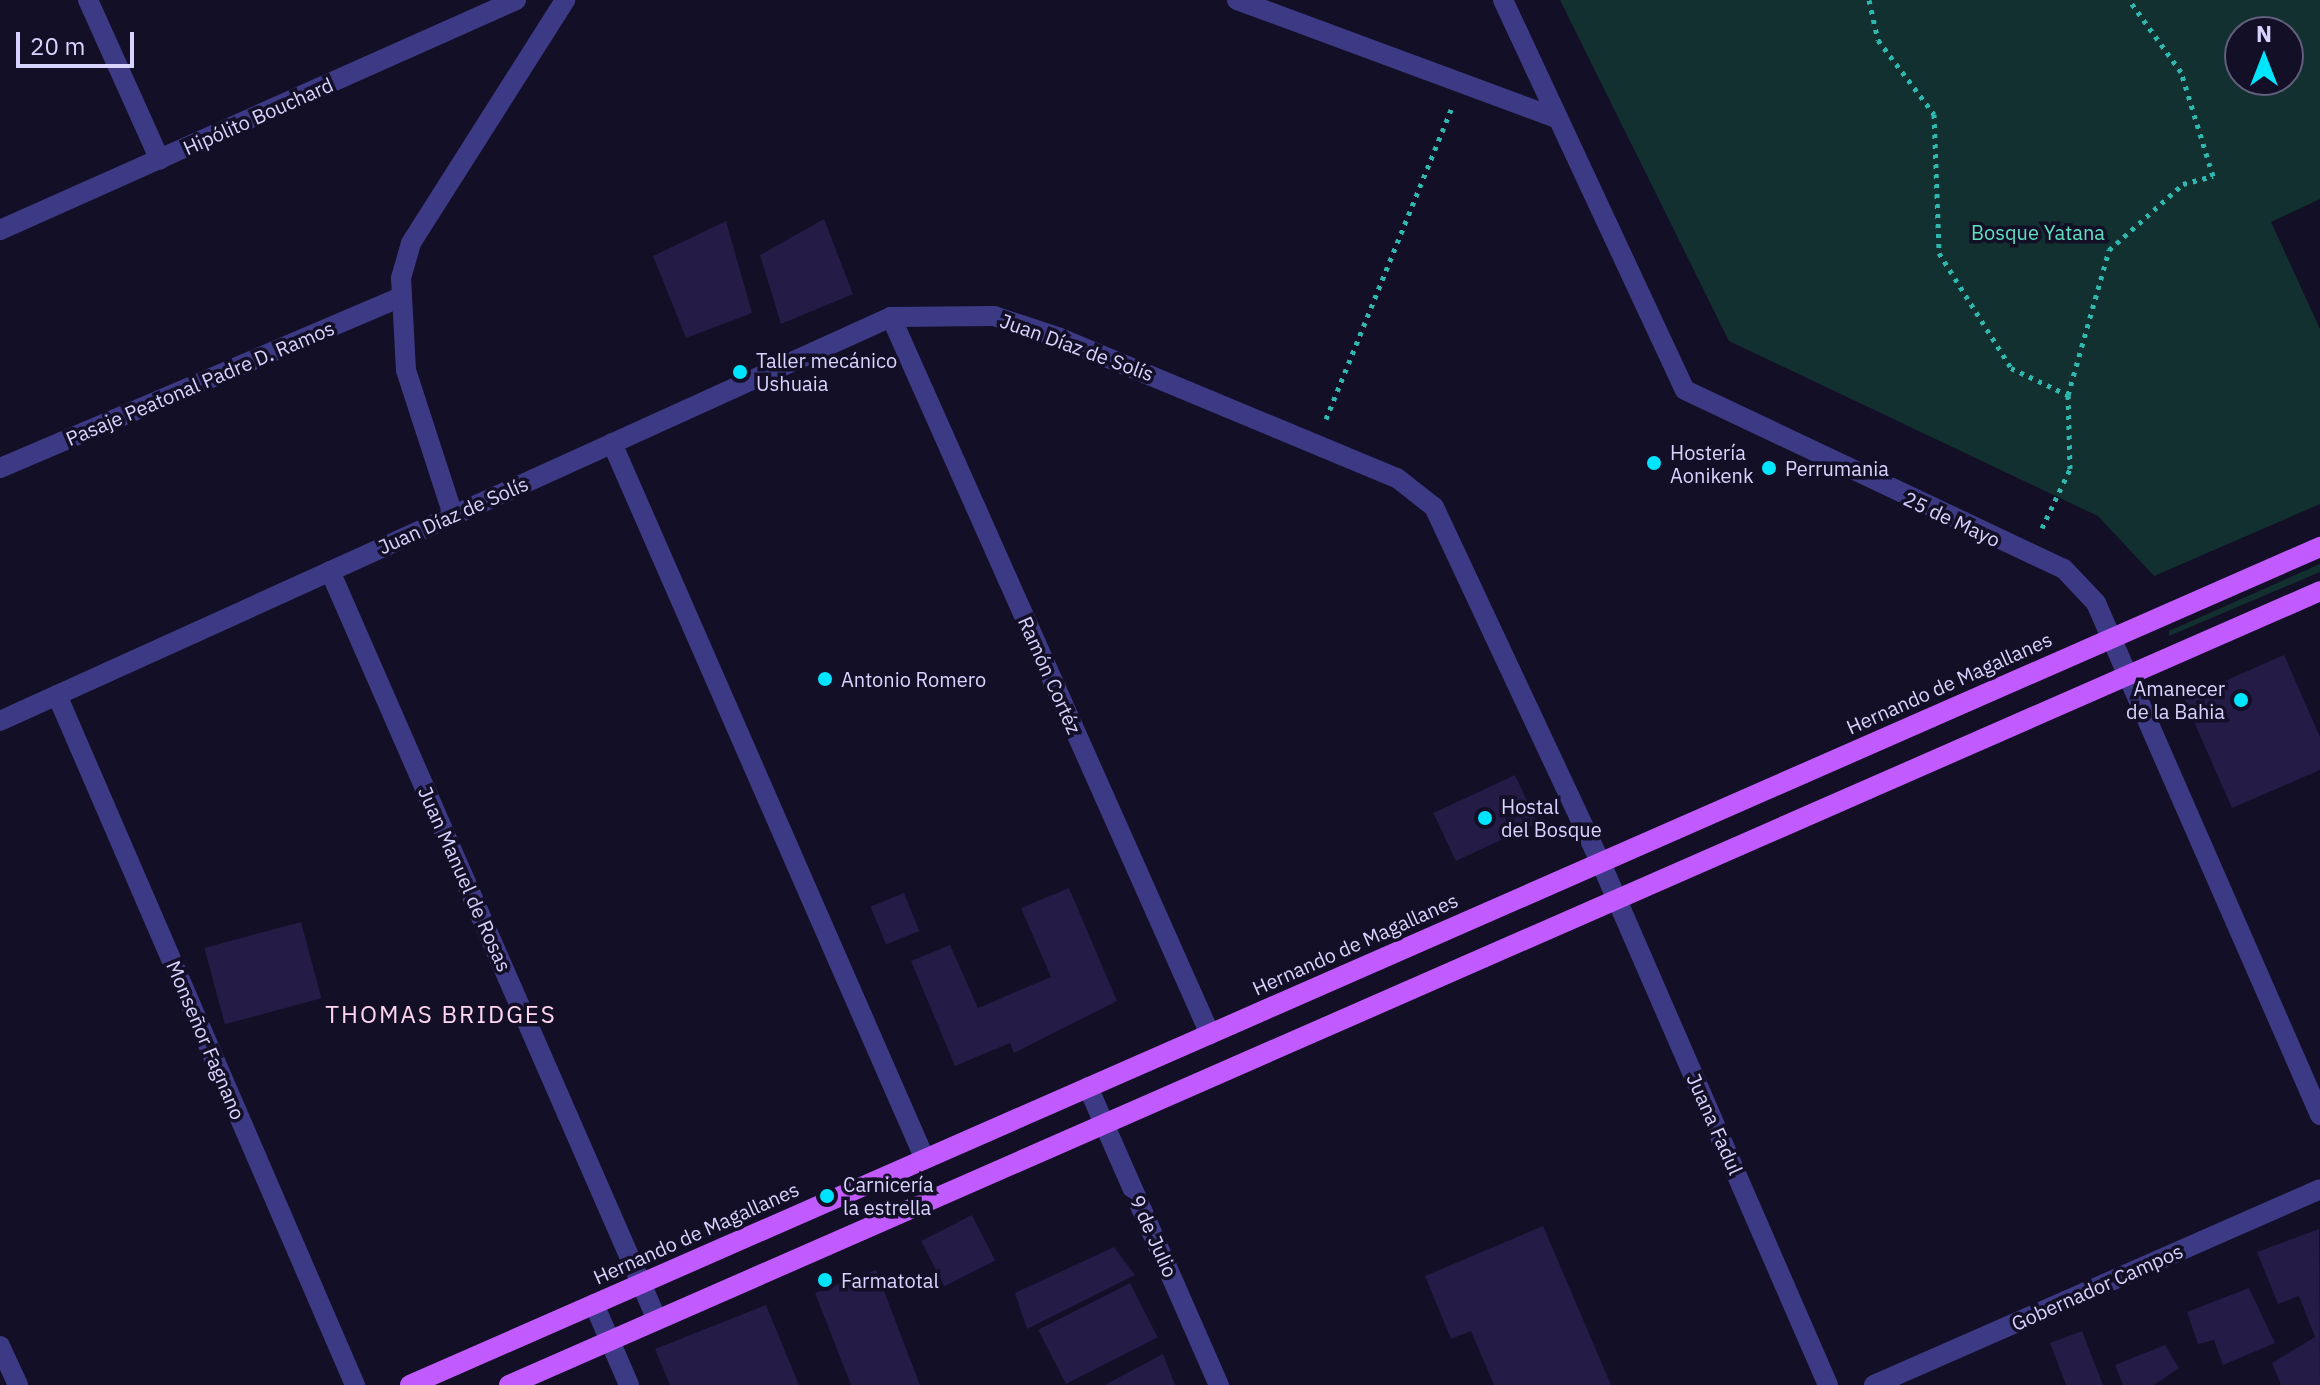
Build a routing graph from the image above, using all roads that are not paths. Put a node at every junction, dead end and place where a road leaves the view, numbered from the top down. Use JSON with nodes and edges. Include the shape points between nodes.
{"nodes":[{"id":1,"x":88,"y":0,"type":"edge"},
{"id":2,"x":516,"y":0,"type":"edge"},
{"id":3,"x":565,"y":0,"type":"edge"},
{"id":4,"x":1237,"y":0,"type":"edge"},
{"id":5,"x":1503,"y":0,"type":"edge"},
{"id":6,"x":1556,"y":118,"type":"junction"},
{"id":7,"x":160,"y":160,"type":"junction"},
{"id":8,"x":0,"y":230,"type":"edge"},
{"id":9,"x":399,"y":298,"type":"junction"},
{"id":10,"x":891,"y":317,"type":"junction"},
{"id":11,"x":612,"y":443,"type":"junction"},
{"id":12,"x":0,"y":468,"type":"edge"},
{"id":13,"x":453,"y":515,"type":"junction"},
{"id":14,"x":2320,"y":547,"type":"edge"},
{"id":15,"x":330,"y":571,"type":"junction"},
{"id":16,"x":2320,"y":591,"type":"edge"},
{"id":17,"x":2112,"y":638,"type":"junction"},
{"id":18,"x":2128,"y":675,"type":"junction"},
{"id":19,"x":57,"y":695,"type":"junction"},
{"id":20,"x":0,"y":721,"type":"edge"},
{"id":21,"x":1601,"y":863,"type":"junction"},
{"id":22,"x":1617,"y":899,"type":"junction"},
{"id":23,"x":1210,"y":1034,"type":"junction"},
{"id":24,"x":1088,"y":1087,"type":"junction"},
{"id":25,"x":2320,"y":1115,"type":"edge"},
{"id":26,"x":1104,"y":1124,"type":"junction"},
{"id":27,"x":924,"y":1157,"type":"junction"},
{"id":28,"x":2320,"y":1189,"type":"edge"},
{"id":29,"x":641,"y":1284,"type":"junction"},
{"id":30,"x":594,"y":1304,"type":"junction"},
{"id":31,"x":657,"y":1320,"type":"junction"},
{"id":32,"x":610,"y":1341,"type":"junction"},
{"id":33,"x":0,"y":1346,"type":"edge"},
{"id":34,"x":18,"y":1385,"type":"edge"},
{"id":35,"x":355,"y":1385,"type":"edge"},
{"id":36,"x":410,"y":1385,"type":"edge"},
{"id":37,"x":509,"y":1385,"type":"edge"},
{"id":38,"x":629,"y":1385,"type":"edge"},
{"id":39,"x":1219,"y":1385,"type":"edge"},
{"id":40,"x":1828,"y":1385,"type":"edge"},
{"id":41,"x":1874,"y":1385,"type":"edge"}],
"edges":[{"from":1,"to":7,"type":"street"},
{"from":2,"to":7,"type":"street","name":"Hipólito Bouchard"},
{"from":3,"to":9,"type":"street","via":[[411,243]]},
{"from":4,"to":6,"type":"street"},
{"from":5,"to":6,"type":"street","name":"25 de Mayo"},
{"from":6,"to":17,"type":"street","name":"25 de Mayo","via":[[1685,390],[2080,582]]},
{"from":7,"to":8,"type":"street","name":"Hipólito Bouchard"},
{"from":9,"to":12,"type":"street","name":"Pasaje Peatonal Padre D. Ramos"},
{"from":9,"to":13,"type":"street","via":[[406,370]]},
{"from":10,"to":11,"type":"street","name":"Juan Díaz de Solís"},
{"from":10,"to":21,"type":"street","name":"Juan Díaz de Solís","via":[[994,316],[1397,478],[1434,507]]},
{"from":10,"to":23,"type":"street","name":"Ramón Cortéz"},
{"from":11,"to":13,"type":"street","name":"Juan Díaz de Solís"},
{"from":11,"to":27,"type":"street"},
{"from":13,"to":15,"type":"street","name":"Juan Díaz de Solís"},
{"from":14,"to":17,"type":"main road","name":"Hernando de Magallanes"},
{"from":15,"to":19,"type":"street","name":"Juan Díaz de Solís"},
{"from":15,"to":29,"type":"street","name":"Juan Manuel de Rosas"},
{"from":16,"to":18,"type":"main road"},
{"from":17,"to":18,"type":"street","name":"25 de Mayo"},
{"from":17,"to":21,"type":"main road","name":"Hernando de Magallanes"},
{"from":18,"to":22,"type":"main road"},
{"from":18,"to":25,"type":"street","name":"25 de Mayo"},
{"from":19,"to":20,"type":"street","name":"Juan Díaz de Solís"},
{"from":19,"to":35,"type":"street","name":"Monseñor Fagnano"},
{"from":21,"to":22,"type":"street","name":"Juana Fadul"},
{"from":21,"to":23,"type":"main road","name":"Hernando de Magallanes"},
{"from":22,"to":26,"type":"main road"},
{"from":22,"to":40,"type":"street","name":"Juana Fadul"},
{"from":23,"to":24,"type":"main road","name":"Hernando de Magallanes"},
{"from":24,"to":26,"type":"street","name":"9 de Julio"},
{"from":24,"to":27,"type":"main road","name":"Hernando de Magallanes"},
{"from":26,"to":31,"type":"main road"},
{"from":26,"to":39,"type":"street","name":"9 de Julio"},
{"from":27,"to":29,"type":"main road","name":"Hernando de Magallanes"},
{"from":28,"to":41,"type":"street","name":"Gobernador Campos"},
{"from":29,"to":30,"type":"main road","name":"Hernando de Magallanes"},
{"from":29,"to":31,"type":"street","name":"Juan Manuel de Rosas"},
{"from":30,"to":32,"type":"street"},
{"from":30,"to":36,"type":"main road","name":"Hernando de Magallanes"},
{"from":31,"to":32,"type":"main road"},
{"from":32,"to":37,"type":"main road"},
{"from":32,"to":38,"type":"street"},
{"from":33,"to":34,"type":"street"}]}
